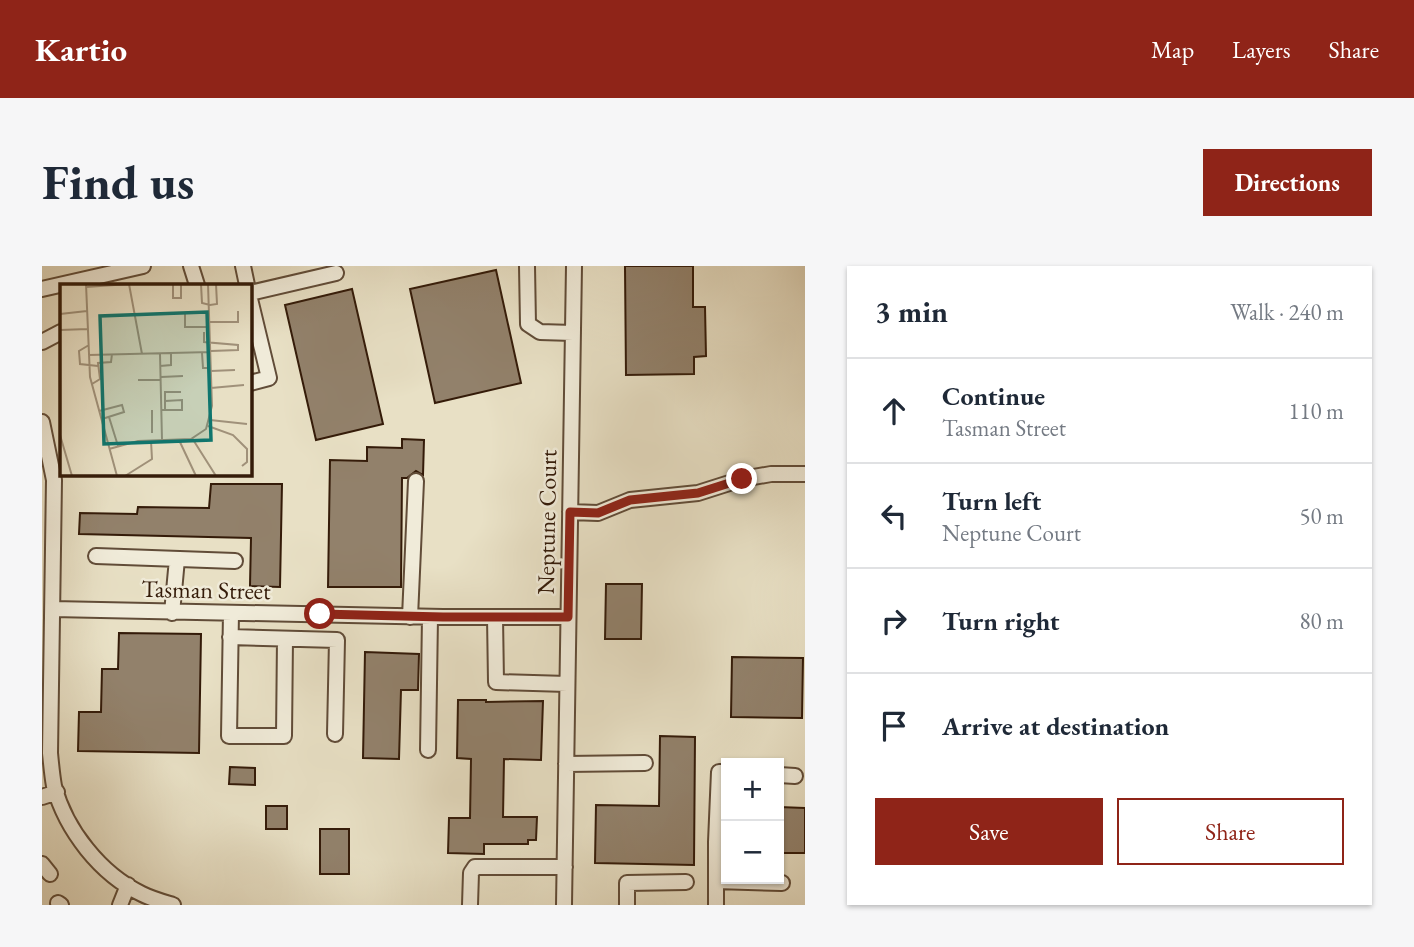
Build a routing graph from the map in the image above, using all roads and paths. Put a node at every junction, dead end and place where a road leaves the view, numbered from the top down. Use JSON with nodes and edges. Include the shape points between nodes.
{"nodes":[{"id":1,"x":143,"y":266,"type":"edge"},
{"id":2,"x":191,"y":266,"type":"edge"},
{"id":3,"x":243,"y":266,"type":"edge"},
{"id":4,"x":527,"y":266,"type":"edge"},
{"id":5,"x":574,"y":266,"type":"edge"},
{"id":6,"x":336,"y":273,"type":"dead end"},
{"id":7,"x":64,"y":284,"type":"edge"},
{"id":8,"x":197,"y":284,"type":"edge"},
{"id":9,"x":247,"y":284,"type":"edge"},
{"id":10,"x":60,"y":285,"type":"edge"},
{"id":11,"x":42,"y":289,"type":"edge"},
{"id":12,"x":252,"y":293,"type":"edge"},
{"id":13,"x":252,"y":307,"type":"edge"},
{"id":14,"x":60,"y":333,"type":"edge"},
{"id":15,"x":573,"y":333,"type":"junction"},
{"id":16,"x":42,"y":342,"type":"edge"},
{"id":17,"x":252,"y":382,"type":"edge"},
{"id":18,"x":42,"y":427,"type":"edge"},
{"id":19,"x":805,"y":474,"type":"edge"},
{"id":20,"x":416,"y":481,"type":"dead end"},
{"id":21,"x":48,"y":504,"type":"edge"},
{"id":22,"x":570,"y":512,"type":"junction"},
{"id":23,"x":47,"y":547,"type":"edge"},
{"id":24,"x":96,"y":556,"type":"dead end"},
{"id":25,"x":177,"y":559,"type":"junction"},
{"id":26,"x":235,"y":561,"type":"dead end"},
{"id":27,"x":172,"y":612,"type":"junction"},
{"id":28,"x":231,"y":613,"type":"junction"},
{"id":29,"x":49,"y":617,"type":"edge"},
{"id":30,"x":410,"y":617,"type":"junction"},
{"id":31,"x":430,"y":617,"type":"junction"},
{"id":32,"x":495,"y":617,"type":"junction"},
{"id":33,"x":568,"y":617,"type":"junction"},
{"id":34,"x":230,"y":637,"type":"junction"},
{"id":35,"x":285,"y":639,"type":"junction"},
{"id":36,"x":567,"y":684,"type":"junction"},
{"id":37,"x":46,"y":714,"type":"edge"},
{"id":38,"x":335,"y":734,"type":"dead end"},
{"id":39,"x":428,"y":750,"type":"dead end"},
{"id":40,"x":645,"y":763,"type":"dead end"},
{"id":41,"x":566,"y":764,"type":"junction"},
{"id":42,"x":721,"y":772,"type":"edge"},
{"id":43,"x":784,"y":775,"type":"edge"},
{"id":44,"x":795,"y":776,"type":"dead end"},
{"id":45,"x":57,"y":792,"type":"junction"},
{"id":46,"x":42,"y":797,"type":"edge"},
{"id":47,"x":565,"y":866,"type":"junction"},
{"id":48,"x":716,"y":881,"type":"junction"},
{"id":49,"x":721,"y":881,"type":"edge"},
{"id":50,"x":686,"y":882,"type":"dead end"},
{"id":51,"x":128,"y":885,"type":"junction"},
{"id":52,"x":166,"y":904,"type":"edge"},
{"id":53,"x":120,"y":905,"type":"edge"},
{"id":54,"x":470,"y":905,"type":"edge"},
{"id":55,"x":564,"y":905,"type":"edge"},
{"id":56,"x":627,"y":905,"type":"edge"},
{"id":57,"x":716,"y":905,"type":"edge"}],
"edges":[{"from":1,"to":7,"type":"street"},
{"from":2,"to":8,"type":"street"},
{"from":3,"to":9,"type":"street"},
{"from":4,"to":15,"type":"street","via":[[528,324],[540,332]]},
{"from":5,"to":15,"type":"street","name":"Neptune Court"},
{"from":6,"to":12,"type":"street"},
{"from":10,"to":11,"type":"street"},
{"from":13,"to":17,"type":"street","via":[[269,378]]},
{"from":14,"to":16,"type":"street"},
{"from":15,"to":22,"type":"street","name":"Neptune Court"},
{"from":18,"to":21,"type":"street","via":[[53,465]]},
{"from":19,"to":22,"type":"street","via":[[771,474],[698,493],[630,500],[598,513]]},
{"from":20,"to":30,"type":"street"},
{"from":21,"to":23,"type":"street"},
{"from":22,"to":33,"type":"street","name":"Neptune Court"},
{"from":23,"to":29,"type":"street"},
{"from":24,"to":25,"type":"street"},
{"from":25,"to":26,"type":"street"},
{"from":25,"to":27,"type":"street"},
{"from":27,"to":28,"type":"street","name":"Tasman Street"},
{"from":27,"to":29,"type":"street","name":"Tasman Street"},
{"from":28,"to":30,"type":"street","name":"Tasman Street"},
{"from":28,"to":34,"type":"street"},
{"from":29,"to":37,"type":"street"},
{"from":30,"to":31,"type":"street","name":"Tasman Street"},
{"from":31,"to":32,"type":"street","name":"Tasman Street"},
{"from":31,"to":39,"type":"street"},
{"from":32,"to":33,"type":"street","name":"Tasman Street"},
{"from":32,"to":36,"type":"street","via":[[496,682]]},
{"from":33,"to":36,"type":"street","name":"Neptune Court"},
{"from":34,"to":35,"type":"street"},
{"from":34,"to":35,"type":"street","via":[[229,736],[284,736]]},
{"from":35,"to":38,"type":"street","via":[[337,640]]},
{"from":36,"to":41,"type":"street","name":"Neptune Court"},
{"from":37,"to":45,"type":"street"},
{"from":40,"to":41,"type":"street"},
{"from":41,"to":47,"type":"street","name":"Neptune Court"},
{"from":42,"to":48,"type":"street"},
{"from":43,"to":44,"type":"street"},
{"from":45,"to":46,"type":"street"},
{"from":45,"to":51,"type":"street","via":[[90,853]]},
{"from":47,"to":54,"type":"street","via":[[475,867]]},
{"from":47,"to":55,"type":"street","name":"Neptune Court"},
{"from":48,"to":49,"type":"street"},
{"from":48,"to":57,"type":"street"},
{"from":50,"to":56,"type":"street","via":[[627,883]]},
{"from":51,"to":52,"type":"street"},
{"from":51,"to":53,"type":"street"}]}
